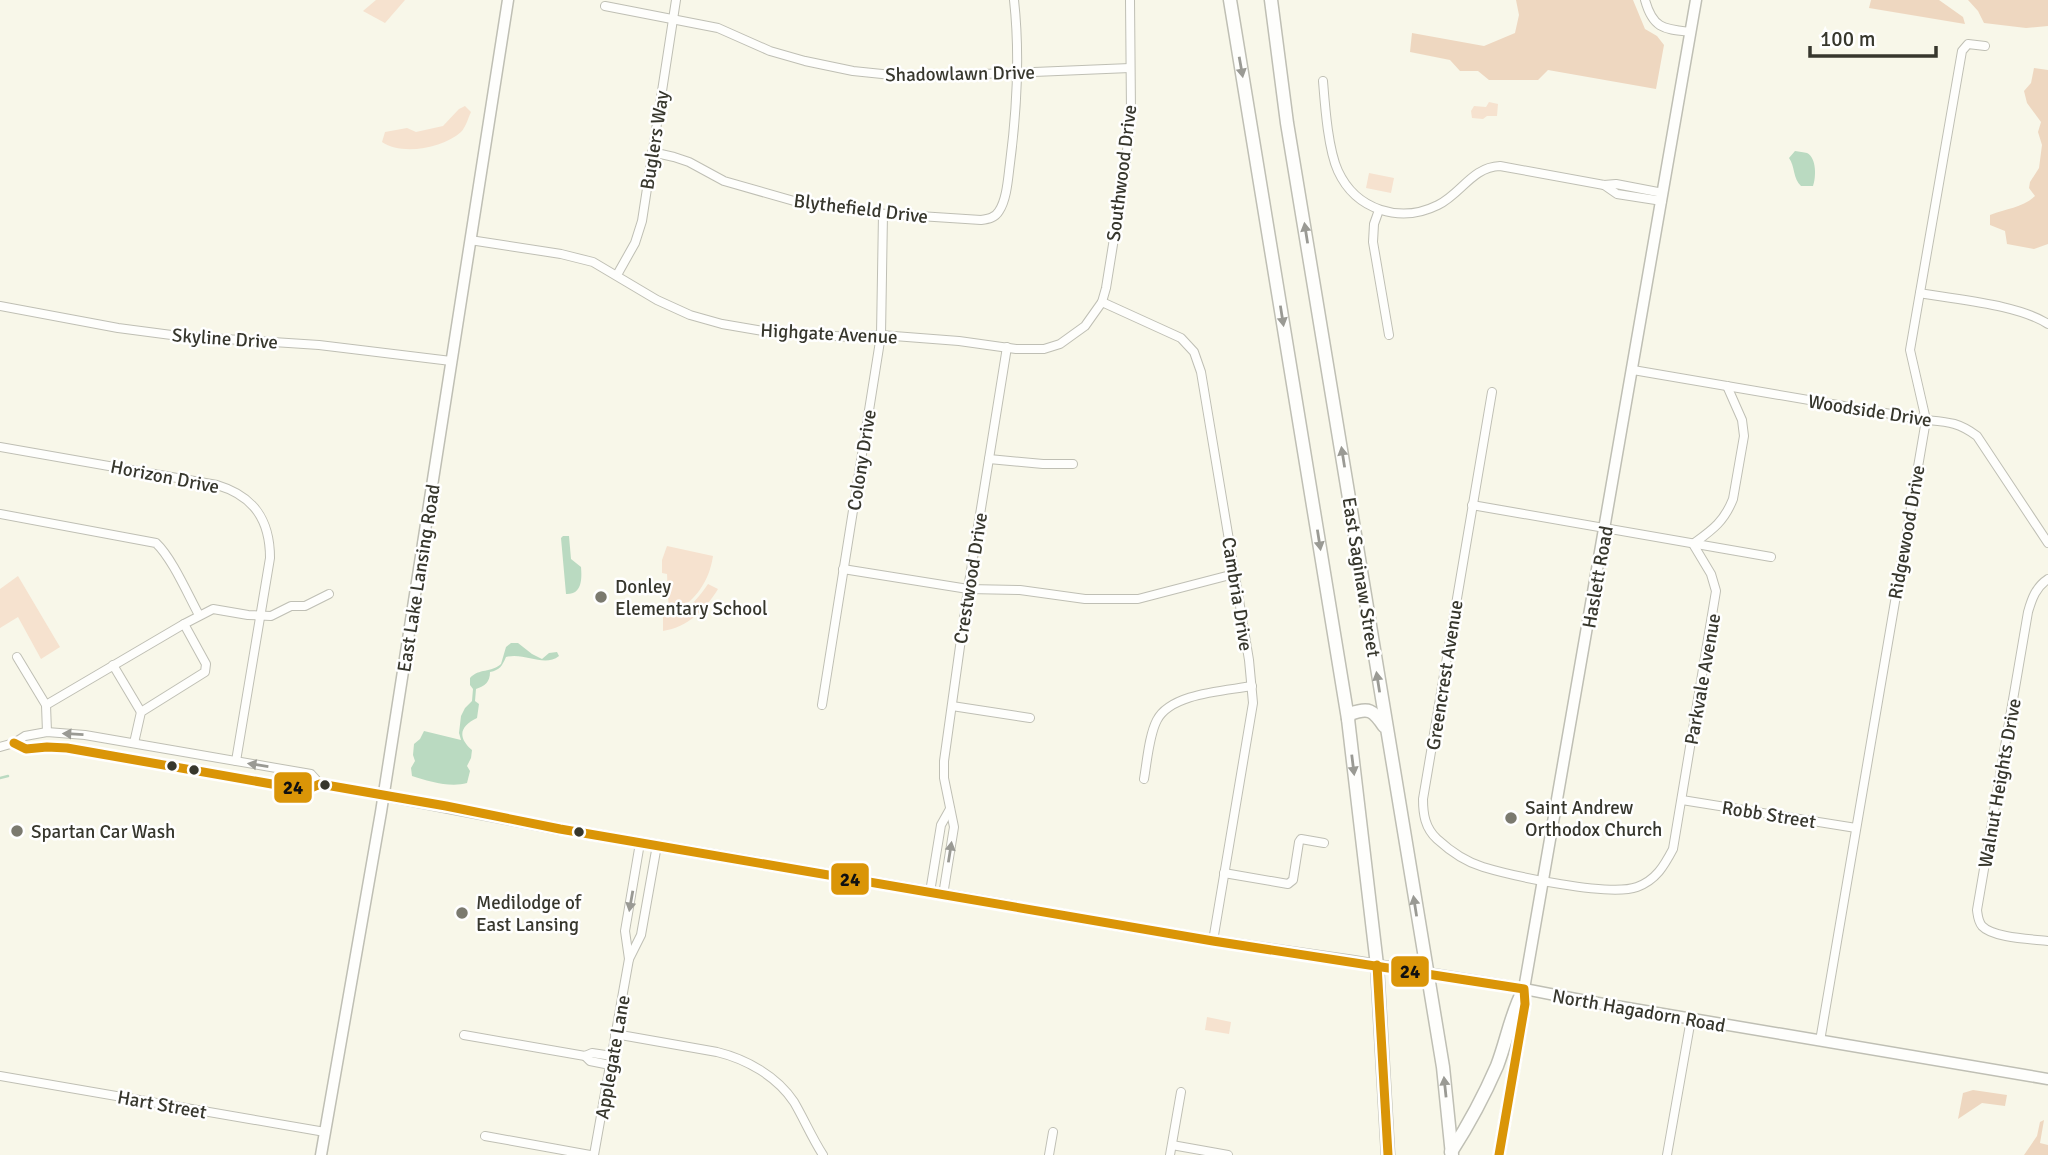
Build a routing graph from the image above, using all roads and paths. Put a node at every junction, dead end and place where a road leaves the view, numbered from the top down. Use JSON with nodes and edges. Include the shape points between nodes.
{"nodes":[{"id":1,"x":508,"y":0,"type":"edge"},
{"id":2,"x":676,"y":0,"type":"edge"},
{"id":3,"x":1014,"y":0,"type":"edge"},
{"id":4,"x":1130,"y":0,"type":"edge"},
{"id":5,"x":1230,"y":0,"type":"edge"},
{"id":6,"x":1271,"y":0,"type":"edge"},
{"id":7,"x":1645,"y":0,"type":"edge"},
{"id":8,"x":1696,"y":0,"type":"edge"},
{"id":9,"x":605,"y":6,"type":"dead end"},
{"id":10,"x":673,"y":19,"type":"junction"},
{"id":11,"x":1691,"y":32,"type":"junction"},
{"id":12,"x":1985,"y":46,"type":"dead end"},
{"id":13,"x":1130,"y":68,"type":"junction"},
{"id":14,"x":1017,"y":73,"type":"junction"},
{"id":15,"x":1323,"y":81,"type":"dead end"},
{"id":16,"x":652,"y":152,"type":"junction"},
{"id":17,"x":1663,"y":197,"type":"junction"},
{"id":18,"x":1379,"y":210,"type":"junction"},
{"id":19,"x":883,"y":214,"type":"junction"},
{"id":20,"x":470,"y":240,"type":"junction"},
{"id":21,"x":617,"y":275,"type":"junction"},
{"id":22,"x":1920,"y":293,"type":"junction"},
{"id":23,"x":1102,"y":302,"type":"junction"},
{"id":24,"x":0,"y":306,"type":"edge"},
{"id":25,"x":2048,"y":324,"type":"edge"},
{"id":26,"x":881,"y":335,"type":"junction"},
{"id":27,"x":1389,"y":335,"type":"dead end"},
{"id":28,"x":1007,"y":347,"type":"junction"},
{"id":29,"x":451,"y":361,"type":"junction"},
{"id":30,"x":1633,"y":370,"type":"junction"},
{"id":31,"x":1727,"y":386,"type":"junction"},
{"id":32,"x":1492,"y":392,"type":"dead end"},
{"id":33,"x":1926,"y":420,"type":"junction"},
{"id":34,"x":0,"y":447,"type":"edge"},
{"id":35,"x":989,"y":459,"type":"junction"},
{"id":36,"x":1073,"y":464,"type":"dead end"},
{"id":37,"x":1472,"y":505,"type":"junction"},
{"id":38,"x":0,"y":514,"type":"edge"},
{"id":39,"x":1605,"y":528,"type":"junction"},
{"id":40,"x":2048,"y":543,"type":"edge"},
{"id":41,"x":1693,"y":544,"type":"junction"},
{"id":42,"x":1771,"y":557,"type":"dead end"},
{"id":43,"x":844,"y":569,"type":"junction"},
{"id":44,"x":1234,"y":575,"type":"junction"},
{"id":45,"x":2048,"y":579,"type":"edge"},
{"id":46,"x":968,"y":589,"type":"junction"},
{"id":47,"x":329,"y":594,"type":"dead end"},
{"id":48,"x":199,"y":615,"type":"junction"},
{"id":49,"x":260,"y":616,"type":"junction"},
{"id":50,"x":184,"y":624,"type":"junction"},
{"id":51,"x":18,"y":657,"type":"dead end"},
{"id":52,"x":113,"y":665,"type":"junction"},
{"id":53,"x":1252,"y":686,"type":"junction"},
{"id":54,"x":46,"y":705,"type":"junction"},
{"id":55,"x":822,"y":705,"type":"dead end"},
{"id":56,"x":952,"y":706,"type":"junction"},
{"id":57,"x":141,"y":712,"type":"junction"},
{"id":58,"x":1030,"y":718,"type":"dead end"},
{"id":59,"x":1348,"y":719,"type":"junction"},
{"id":60,"x":1386,"y":730,"type":"junction"},
{"id":61,"x":47,"y":732,"type":"junction"},
{"id":62,"x":14,"y":743,"type":"junction"},
{"id":63,"x":134,"y":743,"type":"junction"},
{"id":64,"x":0,"y":747,"type":"edge"},
{"id":65,"x":236,"y":761,"type":"junction"},
{"id":66,"x":1144,"y":779,"type":"dead end"},
{"id":67,"x":320,"y":785,"type":"junction"},
{"id":68,"x":383,"y":795,"type":"junction"},
{"id":69,"x":1682,"y":800,"type":"junction"},
{"id":70,"x":950,"y":809,"type":"junction"},
{"id":71,"x":1856,"y":828,"type":"junction"},
{"id":72,"x":1324,"y":842,"type":"dead end"},
{"id":73,"x":640,"y":843,"type":"junction"},
{"id":74,"x":657,"y":845,"type":"junction"},
{"id":75,"x":1224,"y":873,"type":"junction"},
{"id":76,"x":1544,"y":881,"type":"junction"},
{"id":77,"x":930,"y":892,"type":"junction"},
{"id":78,"x":943,"y":895,"type":"junction"},
{"id":79,"x":1213,"y":941,"type":"junction"},
{"id":80,"x":2048,"y":941,"type":"edge"},
{"id":81,"x":629,"y":959,"type":"junction"},
{"id":82,"x":1377,"y":965,"type":"junction"},
{"id":83,"x":1426,"y":974,"type":"junction"},
{"id":84,"x":1524,"y":989,"type":"junction"},
{"id":85,"x":1691,"y":1019,"type":"junction"},
{"id":86,"x":615,"y":1034,"type":"junction"},
{"id":87,"x":464,"y":1035,"type":"dead end"},
{"id":88,"x":1820,"y":1041,"type":"junction"},
{"id":89,"x":611,"y":1060,"type":"junction"},
{"id":90,"x":0,"y":1076,"type":"edge"},
{"id":91,"x":2048,"y":1079,"type":"edge"},
{"id":92,"x":1181,"y":1093,"type":"dead end"},
{"id":93,"x":325,"y":1132,"type":"junction"},
{"id":94,"x":1053,"y":1132,"type":"dead end"},
{"id":95,"x":485,"y":1136,"type":"dead end"},
{"id":96,"x":1172,"y":1145,"type":"junction"},
{"id":97,"x":1451,"y":1154,"type":"edge"},
{"id":98,"x":321,"y":1155,"type":"edge"},
{"id":99,"x":592,"y":1155,"type":"edge"},
{"id":100,"x":823,"y":1155,"type":"edge"},
{"id":101,"x":1049,"y":1155,"type":"edge"},
{"id":102,"x":1170,"y":1155,"type":"edge"},
{"id":103,"x":1228,"y":1155,"type":"edge"},
{"id":104,"x":1388,"y":1155,"type":"edge"},
{"id":105,"x":1499,"y":1155,"type":"edge"},
{"id":106,"x":1667,"y":1155,"type":"edge"}],
"edges":[{"from":1,"to":20,"type":"main road","name":"East Lake Lansing Road"},
{"from":2,"to":10,"type":"street","name":"Buglers Way"},
{"from":3,"to":14,"type":"street"},
{"from":4,"to":13,"type":"street","name":"Southwood Drive"},
{"from":5,"to":59,"type":"main road","name":"East Saginaw Street","one_way":true},
{"from":60,"to":6,"type":"main road","name":"East Saginaw Street","one_way":true},
{"from":7,"to":11,"type":"street","via":[[1659,26]]},
{"from":8,"to":11,"type":"main road","name":"Haslett Road"},
{"from":9,"to":10,"type":"street","name":"Shadowlawn Drive"},
{"from":10,"to":14,"type":"street","name":"Shadowlawn Drive","via":[[718,28],[770,51],[849,71],[911,77]]},
{"from":10,"to":16,"type":"street","name":"Buglers Way"},
{"from":11,"to":17,"type":"main road","name":"Haslett Road"},
{"from":12,"to":22,"type":"street","name":"Ridgewood Drive","via":[[1968,44],[1962,51]]},
{"from":13,"to":14,"type":"street","name":"Shadowlawn Drive"},
{"from":13,"to":23,"type":"street","name":"Southwood Drive","via":[[1125,170]]},
{"from":14,"to":19,"type":"street","name":"Blythefield Drive","via":[[1008,176],[994,217]]},
{"from":15,"to":18,"type":"street","via":[[1339,173],[1361,199]]},
{"from":16,"to":19,"type":"street","name":"Blythefield Drive","via":[[775,197]]},
{"from":16,"to":21,"type":"street","name":"Buglers Way","via":[[642,221]]},
{"from":17,"to":18,"type":"street","via":[[1617,194],[1604,185],[1490,166],[1438,205],[1412,213]]},
{"from":17,"to":30,"type":"main road","name":"Haslett Road"},
{"from":18,"to":27,"type":"street","via":[[1373,243]]},
{"from":19,"to":26,"type":"street","name":"Colony Drive"},
{"from":20,"to":21,"type":"street","name":"Highgate Avenue","via":[[561,254],[593,262]]},
{"from":20,"to":29,"type":"main road","name":"East Lake Lansing Road"},
{"from":21,"to":26,"type":"street","name":"Highgate Avenue","via":[[690,316],[722,324],[850,337]]},
{"from":22,"to":25,"type":"street","via":[[2016,310]]},
{"from":22,"to":33,"type":"street","name":"Ridgewood Drive","via":[[1910,356]]},
{"from":23,"to":28,"type":"street","name":"Highgate Avenue","via":[[1085,327],[1060,344],[1036,349]]},
{"from":23,"to":44,"type":"street","name":"Cambria Drive","via":[[1181,338],[1194,352]]},
{"from":24,"to":29,"type":"street","name":"Skyline Drive","via":[[179,336],[318,345]]},
{"from":26,"to":28,"type":"street","name":"Highgate Avenue"},
{"from":26,"to":43,"type":"street","name":"Colony Drive"},
{"from":28,"to":35,"type":"street","name":"Crestwood Drive"},
{"from":29,"to":68,"type":"main road","name":"East Lake Lansing Road"},
{"from":30,"to":31,"type":"street","name":"Woodside Drive"},
{"from":30,"to":39,"type":"main road","name":"Haslett Road"},
{"from":31,"to":33,"type":"street","name":"Woodside Drive"},
{"from":31,"to":41,"type":"street","via":[[1744,436],[1733,499],[1725,518]]},
{"from":32,"to":37,"type":"street","name":"Greencrest Avenue"},
{"from":33,"to":40,"type":"street","name":"Woodside Drive","via":[[1954,422],[1977,436]]},
{"from":33,"to":71,"type":"street","name":"Ridgewood Drive"},
{"from":34,"to":49,"type":"street","name":"Horizon Drive","via":[[238,492],[262,517],[270,544]]},
{"from":35,"to":36,"type":"street"},
{"from":35,"to":46,"type":"street","name":"Crestwood Drive"},
{"from":37,"to":39,"type":"street"},
{"from":37,"to":76,"type":"street","name":"Greencrest Avenue","via":[[1423,813],[1436,838],[1466,859]]},
{"from":38,"to":48,"type":"street","via":[[150,541],[160,547]]},
{"from":39,"to":41,"type":"street"},
{"from":39,"to":76,"type":"main road","name":"Haslett Road"},
{"from":41,"to":42,"type":"street"},
{"from":41,"to":69,"type":"street","name":"Parkvale Avenue","via":[[1716,591]]},
{"from":43,"to":46,"type":"street"},
{"from":43,"to":55,"type":"street","name":"Colony Drive"},
{"from":44,"to":46,"type":"street","via":[[1138,599]]},
{"from":44,"to":53,"type":"street","name":"Cambria Drive"},
{"from":45,"to":80,"type":"street","name":"Walnut Heights Drive","via":[[2038,586],[2028,612],[1977,911],[1978,920],[1992,933]]},
{"from":46,"to":56,"type":"street","name":"Crestwood Drive"},
{"from":47,"to":49,"type":"street","via":[[305,606]]},
{"from":48,"to":49,"type":"street","via":[[213,609]]},
{"from":48,"to":50,"type":"street"},
{"from":49,"to":65,"type":"street","name":"Horizon Drive"},
{"from":50,"to":52,"type":"street"},
{"from":50,"to":57,"type":"street","via":[[206,664],[205,672]]},
{"from":51,"to":54,"type":"street"},
{"from":52,"to":54,"type":"street"},
{"from":52,"to":57,"type":"street"},
{"from":53,"to":66,"type":"street","via":[[1186,698],[1162,712],[1154,727]]},
{"from":53,"to":75,"type":"street","name":"Cambria Drive","via":[[1253,703]]},
{"from":54,"to":61,"type":"street"},
{"from":56,"to":58,"type":"street"},
{"from":56,"to":70,"type":"street","name":"Crestwood Drive","via":[[944,761]]},
{"from":57,"to":63,"type":"street"},
{"from":59,"to":60,"type":"main road","via":[[1350,714],[1369,710]]},
{"from":59,"to":82,"type":"main road","name":"East Saginaw Street","one_way":true},
{"from":83,"to":60,"type":"main road","name":"East Saginaw Street","one_way":true},
{"from":61,"to":62,"type":"street","name":"North Hagadorn Road"},
{"from":63,"to":61,"type":"street","name":"North Hagadorn Road","one_way":true},
{"from":62,"to":64,"type":"street","name":"North Hagadorn Road"},
{"from":62,"to":67,"type":"street","name":"North Hagadorn Road","via":[[26,749],[67,748],[306,790]]},
{"from":63,"to":65,"type":"street","name":"North Hagadorn Road"},
{"from":67,"to":65,"type":"street","name":"North Hagadorn Road","one_way":true,"via":[[311,774]]},
{"from":67,"to":68,"type":"street","name":"North Hagadorn Road"},
{"from":68,"to":73,"type":"main road","name":"North Hagadorn Road"},
{"from":68,"to":93,"type":"main road","name":"East Lake Lansing Road"},
{"from":69,"to":71,"type":"street","name":"Robb Street"},
{"from":69,"to":76,"type":"street","name":"Parkvale Avenue","via":[[1673,849],[1651,880],[1624,891]]},
{"from":70,"to":77,"type":"street","name":"Crestwood Drive","via":[[941,825]]},
{"from":78,"to":70,"type":"street","name":"Crestwood Drive","one_way":true,"via":[[954,827]]},
{"from":71,"to":88,"type":"street","name":"Ridgewood Drive"},
{"from":72,"to":75,"type":"street","via":[[1301,839],[1293,880],[1288,884]]},
{"from":73,"to":74,"type":"main road","name":"North Hagadorn Road"},
{"from":73,"to":81,"type":"street","name":"Applegate Lane","one_way":true,"via":[[625,931]]},
{"from":74,"to":77,"type":"main road","name":"North Hagadorn Road"},
{"from":74,"to":81,"type":"street","name":"Applegate Lane","via":[[641,935]]},
{"from":75,"to":79,"type":"street","name":"Cambria Drive"},
{"from":76,"to":84,"type":"main road","name":"Haslett Road"},
{"from":77,"to":78,"type":"main road","name":"North Hagadorn Road"},
{"from":78,"to":79,"type":"main road","name":"North Hagadorn Road"},
{"from":79,"to":82,"type":"main road","name":"North Hagadorn Road"},
{"from":81,"to":86,"type":"street","name":"Applegate Lane"},
{"from":82,"to":83,"type":"main road","name":"North Hagadorn Road"},
{"from":82,"to":104,"type":"main road","name":"East Saginaw Street"},
{"from":83,"to":84,"type":"main road","name":"North Hagadorn Road"},
{"from":97,"to":83,"type":"main road","name":"East Saginaw Street","one_way":true,"via":[[1443,1067]]},
{"from":84,"to":85,"type":"main road","name":"North Hagadorn Road"},
{"from":84,"to":97,"type":"main road","via":[[1490,1081]]},
{"from":84,"to":105,"type":"main road","name":"Haslett Road"},
{"from":85,"to":88,"type":"main road","name":"North Hagadorn Road"},
{"from":85,"to":106,"type":"street"},
{"from":86,"to":89,"type":"street","name":"Applegate Lane"},
{"from":86,"to":100,"type":"street","via":[[732,1056],[765,1073],[793,1100]]},
{"from":87,"to":89,"type":"street","via":[[585,1056],[592,1053]]},
{"from":88,"to":91,"type":"main road","name":"North Hagadorn Road"},
{"from":89,"to":99,"type":"street","name":"Applegate Lane"},
{"from":90,"to":93,"type":"street","name":"Hart Street"},
{"from":92,"to":96,"type":"street"},
{"from":93,"to":98,"type":"main road","name":"East Lake Lansing Road"},
{"from":94,"to":101,"type":"street"},
{"from":95,"to":99,"type":"street"},
{"from":96,"to":102,"type":"street"},
{"from":96,"to":103,"type":"street"}]}
